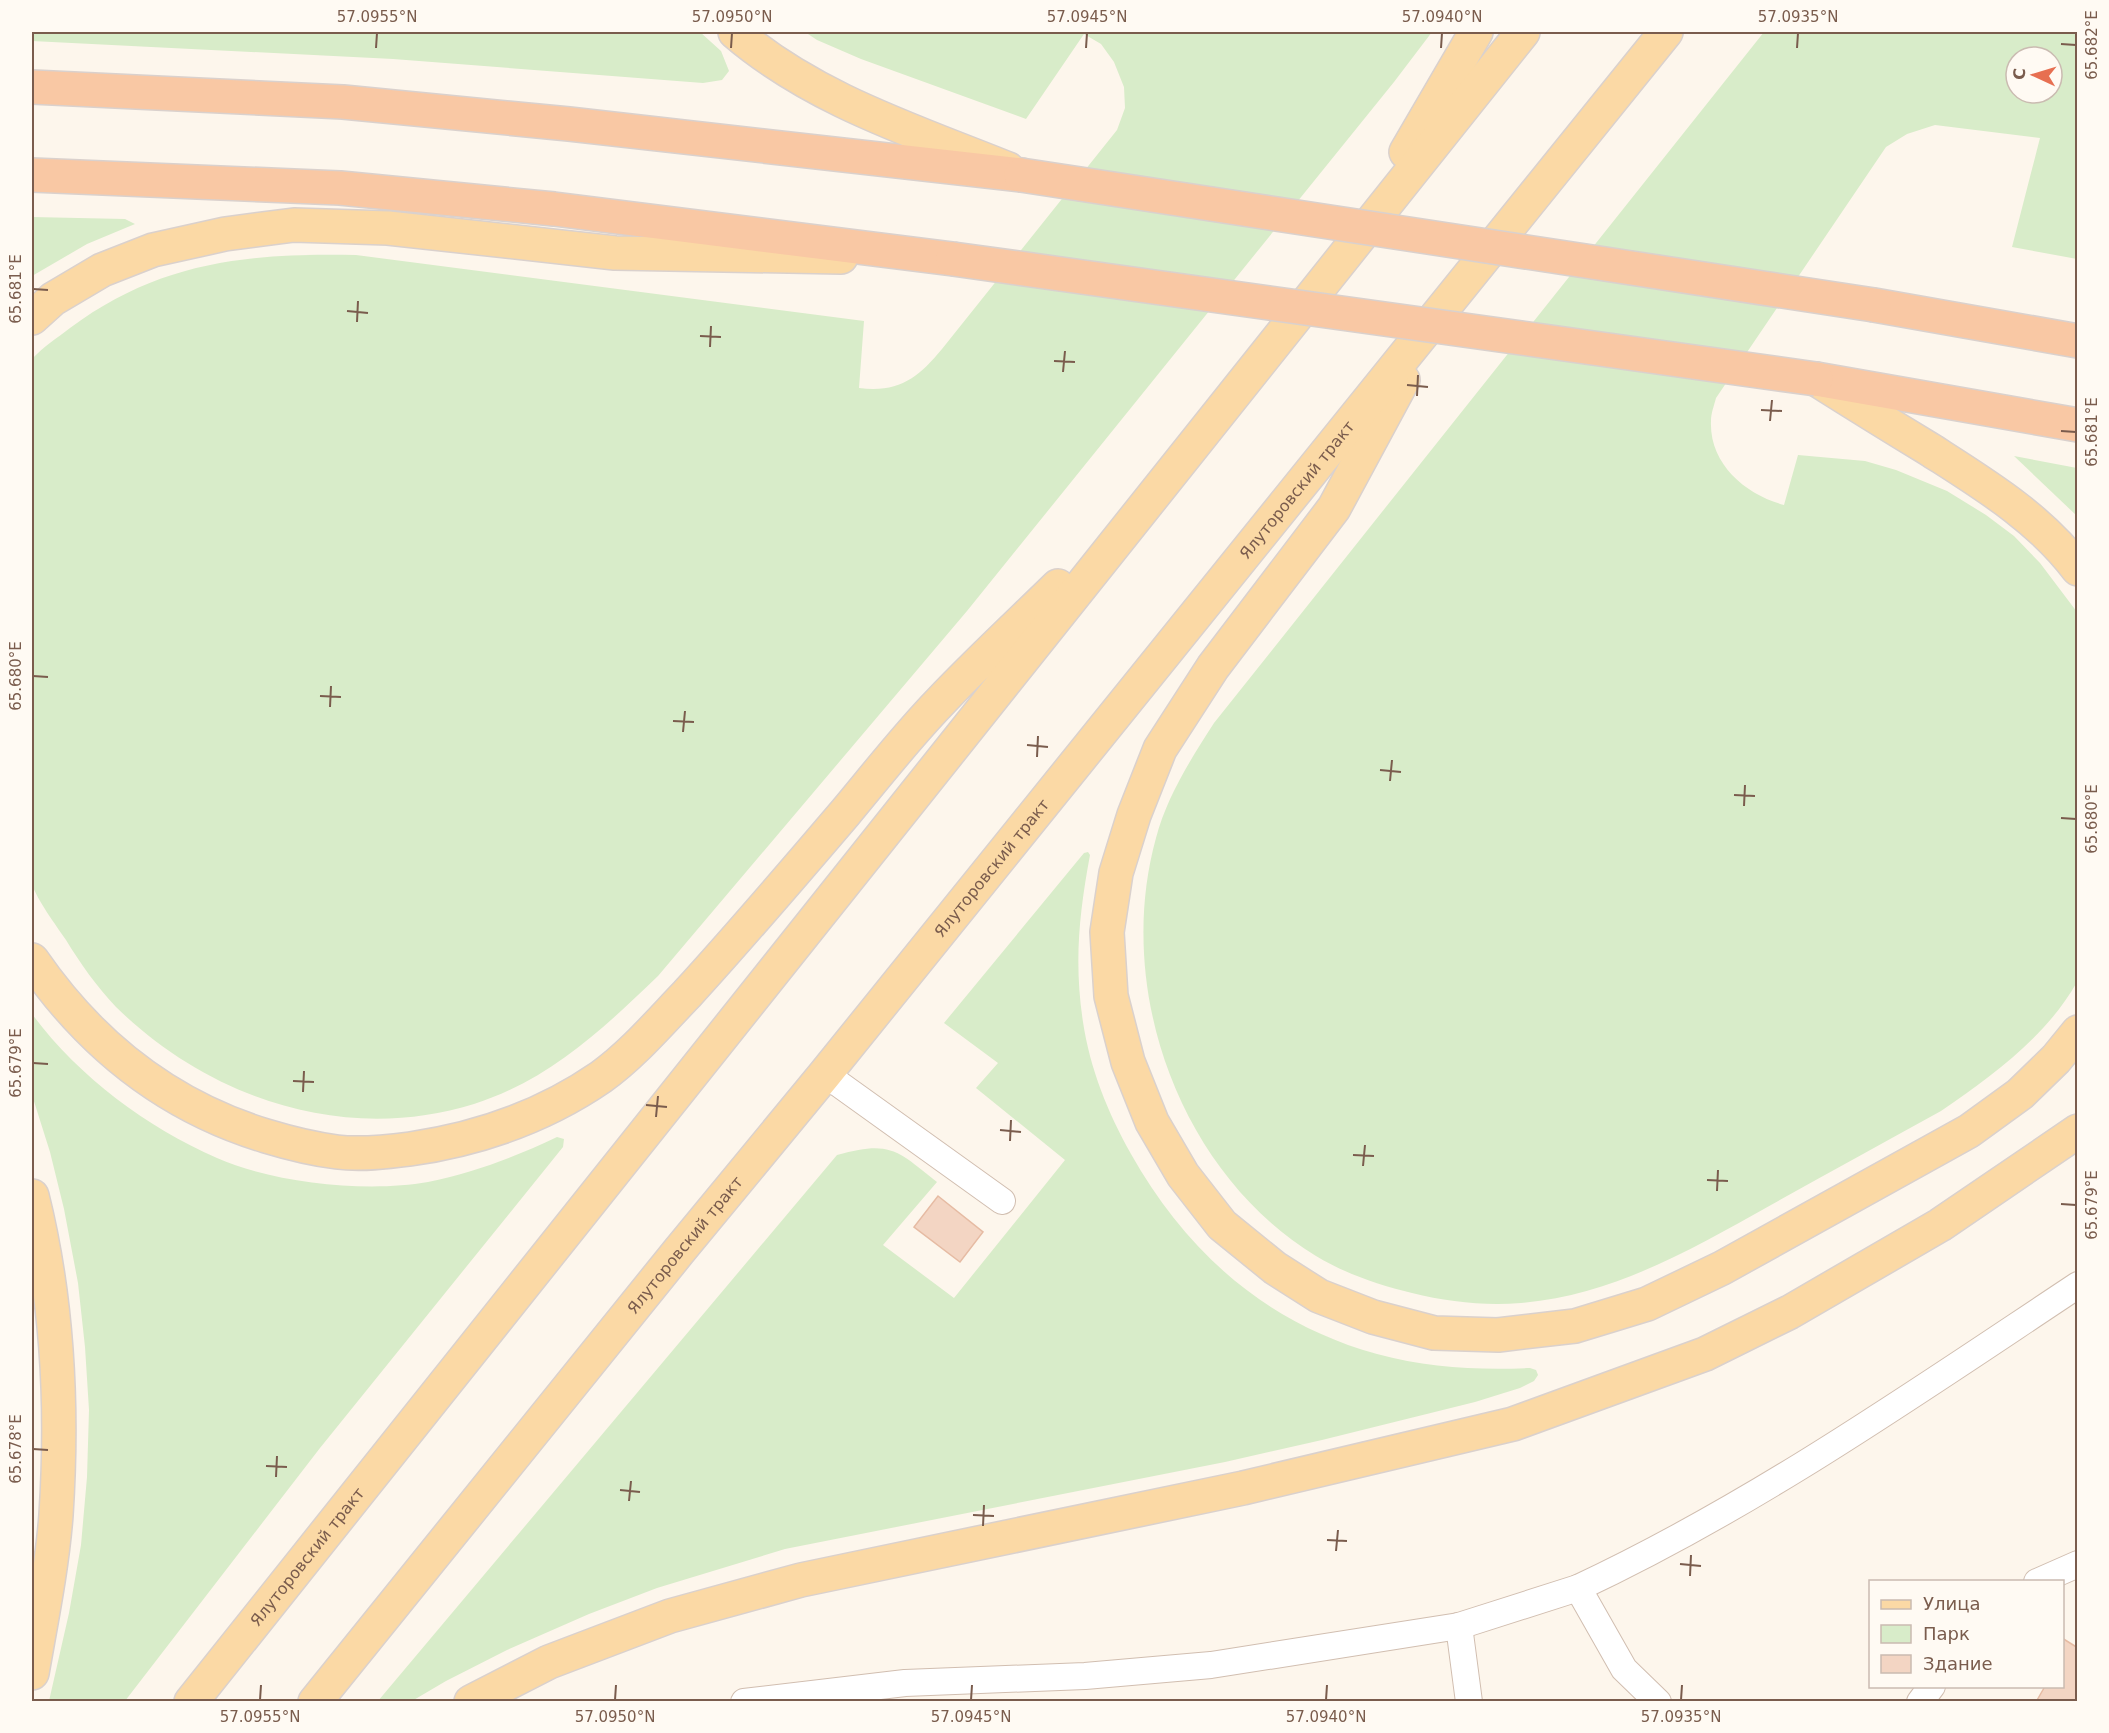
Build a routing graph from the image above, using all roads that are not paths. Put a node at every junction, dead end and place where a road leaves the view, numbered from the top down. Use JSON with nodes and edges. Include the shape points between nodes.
{"nodes":[{"id":1,"x":735,"y":32,"type":"edge"},
{"id":2,"x":1476,"y":32,"type":"edge"},
{"id":3,"x":1523,"y":32,"type":"edge"},
{"id":4,"x":1666,"y":32,"type":"edge"},
{"id":5,"x":32,"y":87,"type":"edge"},
{"id":6,"x":32,"y":175,"type":"edge"},
{"id":7,"x":1021,"y":175,"type":"junction"},
{"id":8,"x":1347,"y":253,"type":"junction"},
{"id":9,"x":953,"y":259,"type":"junction"},
{"id":10,"x":1888,"y":307,"type":"junction"},
{"id":11,"x":1440,"y":310,"type":"junction"},
{"id":12,"x":32,"y":318,"type":"edge"},
{"id":13,"x":2078,"y":328,"type":"edge"},
{"id":14,"x":2078,"y":341,"type":"edge"},
{"id":15,"x":1816,"y":379,"type":"junction"},
{"id":16,"x":2078,"y":425,"type":"edge"},
{"id":17,"x":1165,"y":481,"type":"junction"},
{"id":18,"x":2078,"y":568,"type":"edge"},
{"id":19,"x":32,"y":960,"type":"edge"},
{"id":20,"x":2078,"y":1032,"type":"edge"},
{"id":21,"x":825,"y":1074,"type":"junction"},
{"id":22,"x":2078,"y":1131,"type":"edge"},
{"id":23,"x":32,"y":1196,"type":"edge"},
{"id":24,"x":1002,"y":1201,"type":"dead end"},
{"id":25,"x":2078,"y":1285,"type":"edge"},
{"id":26,"x":2078,"y":1564,"type":"edge"},
{"id":27,"x":2039,"y":1580,"type":"edge"},
{"id":28,"x":1578,"y":1588,"type":"junction"},
{"id":29,"x":1459,"y":1626,"type":"junction"},
{"id":30,"x":32,"y":1673,"type":"edge"},
{"id":31,"x":1930,"y":1688,"type":"edge"},
{"id":32,"x":191,"y":1701,"type":"edge"},
{"id":33,"x":315,"y":1701,"type":"edge"},
{"id":34,"x":471,"y":1701,"type":"edge"},
{"id":35,"x":744,"y":1701,"type":"edge"},
{"id":36,"x":1469,"y":1701,"type":"edge"},
{"id":37,"x":1658,"y":1701,"type":"edge"},
{"id":38,"x":1920,"y":1701,"type":"edge"}],
"edges":[{"from":1,"to":7,"type":"main road","via":[[823,92]]},
{"from":2,"to":8,"type":"main road"},
{"from":3,"to":8,"type":"main road","name":"Ялуторовский тракт"},
{"from":4,"to":11,"type":"main road","name":"Ялуторовский тракт"},
{"from":5,"to":7,"type":"highway","via":[[343,102]]},
{"from":6,"to":9,"type":"highway","via":[[340,188],[554,209]]},
{"from":7,"to":10,"type":"highway","bridge":true},
{"from":8,"to":17,"type":"main road","name":"Ялуторовский тракт"},
{"from":9,"to":12,"type":"main road","via":[[615,253],[388,228],[294,225],[225,234],[153,250],[102,270],[53,299]]},
{"from":9,"to":15,"type":"highway","bridge":true},
{"from":10,"to":13,"type":"main road"},
{"from":10,"to":14,"type":"highway"},
{"from":11,"to":20,"type":"main road","via":[[1334,508],[1213,667],[1160,749],[1116,873],[1107,943],[1111,996],[1128,1062],[1152,1122],[1184,1175],[1222,1225],[1275,1268],[1319,1296],[1373,1317],[1434,1333],[1498,1335],[1575,1326],[1647,1304],[1722,1268],[1969,1131],[2020,1094]]},
{"from":11,"to":21,"type":"main road","name":"Ялуторовский тракт"},
{"from":15,"to":16,"type":"highway"},
{"from":15,"to":18,"type":"main road","via":[[2025,514]]},
{"from":17,"to":19,"type":"main road","via":[[939,703],[731,947],[642,1041],[604,1075],[564,1101],[509,1126],[451,1143],[389,1152],[339,1152],[291,1144],[243,1129],[200,1111],[149,1080],[101,1043],[66,1007]]},
{"from":17,"to":32,"type":"main road","name":"Ялуторовский тракт"},
{"from":21,"to":24,"type":"lane"},
{"from":21,"to":33,"type":"main road","name":"Ялуторовский тракт"},
{"from":22,"to":34,"type":"main road","via":[[1940,1225],[1790,1312],[1705,1354],[1514,1424],[1243,1488],[801,1580],[670,1616],[549,1662]]},
{"from":23,"to":30,"type":"main road","via":[[57,1347],[59,1434],[56,1516]]},
{"from":25,"to":28,"type":"lane","via":[[1817,1457],[1635,1561]]},
{"from":26,"to":27,"type":"lane"},
{"from":28,"to":29,"type":"lane"},
{"from":28,"to":37,"type":"lane","via":[[1624,1669]]},
{"from":29,"to":35,"type":"lane","via":[[1211,1665],[1085,1676],[905,1683]]},
{"from":29,"to":36,"type":"lane"},
{"from":31,"to":38,"type":"lane"}]}
